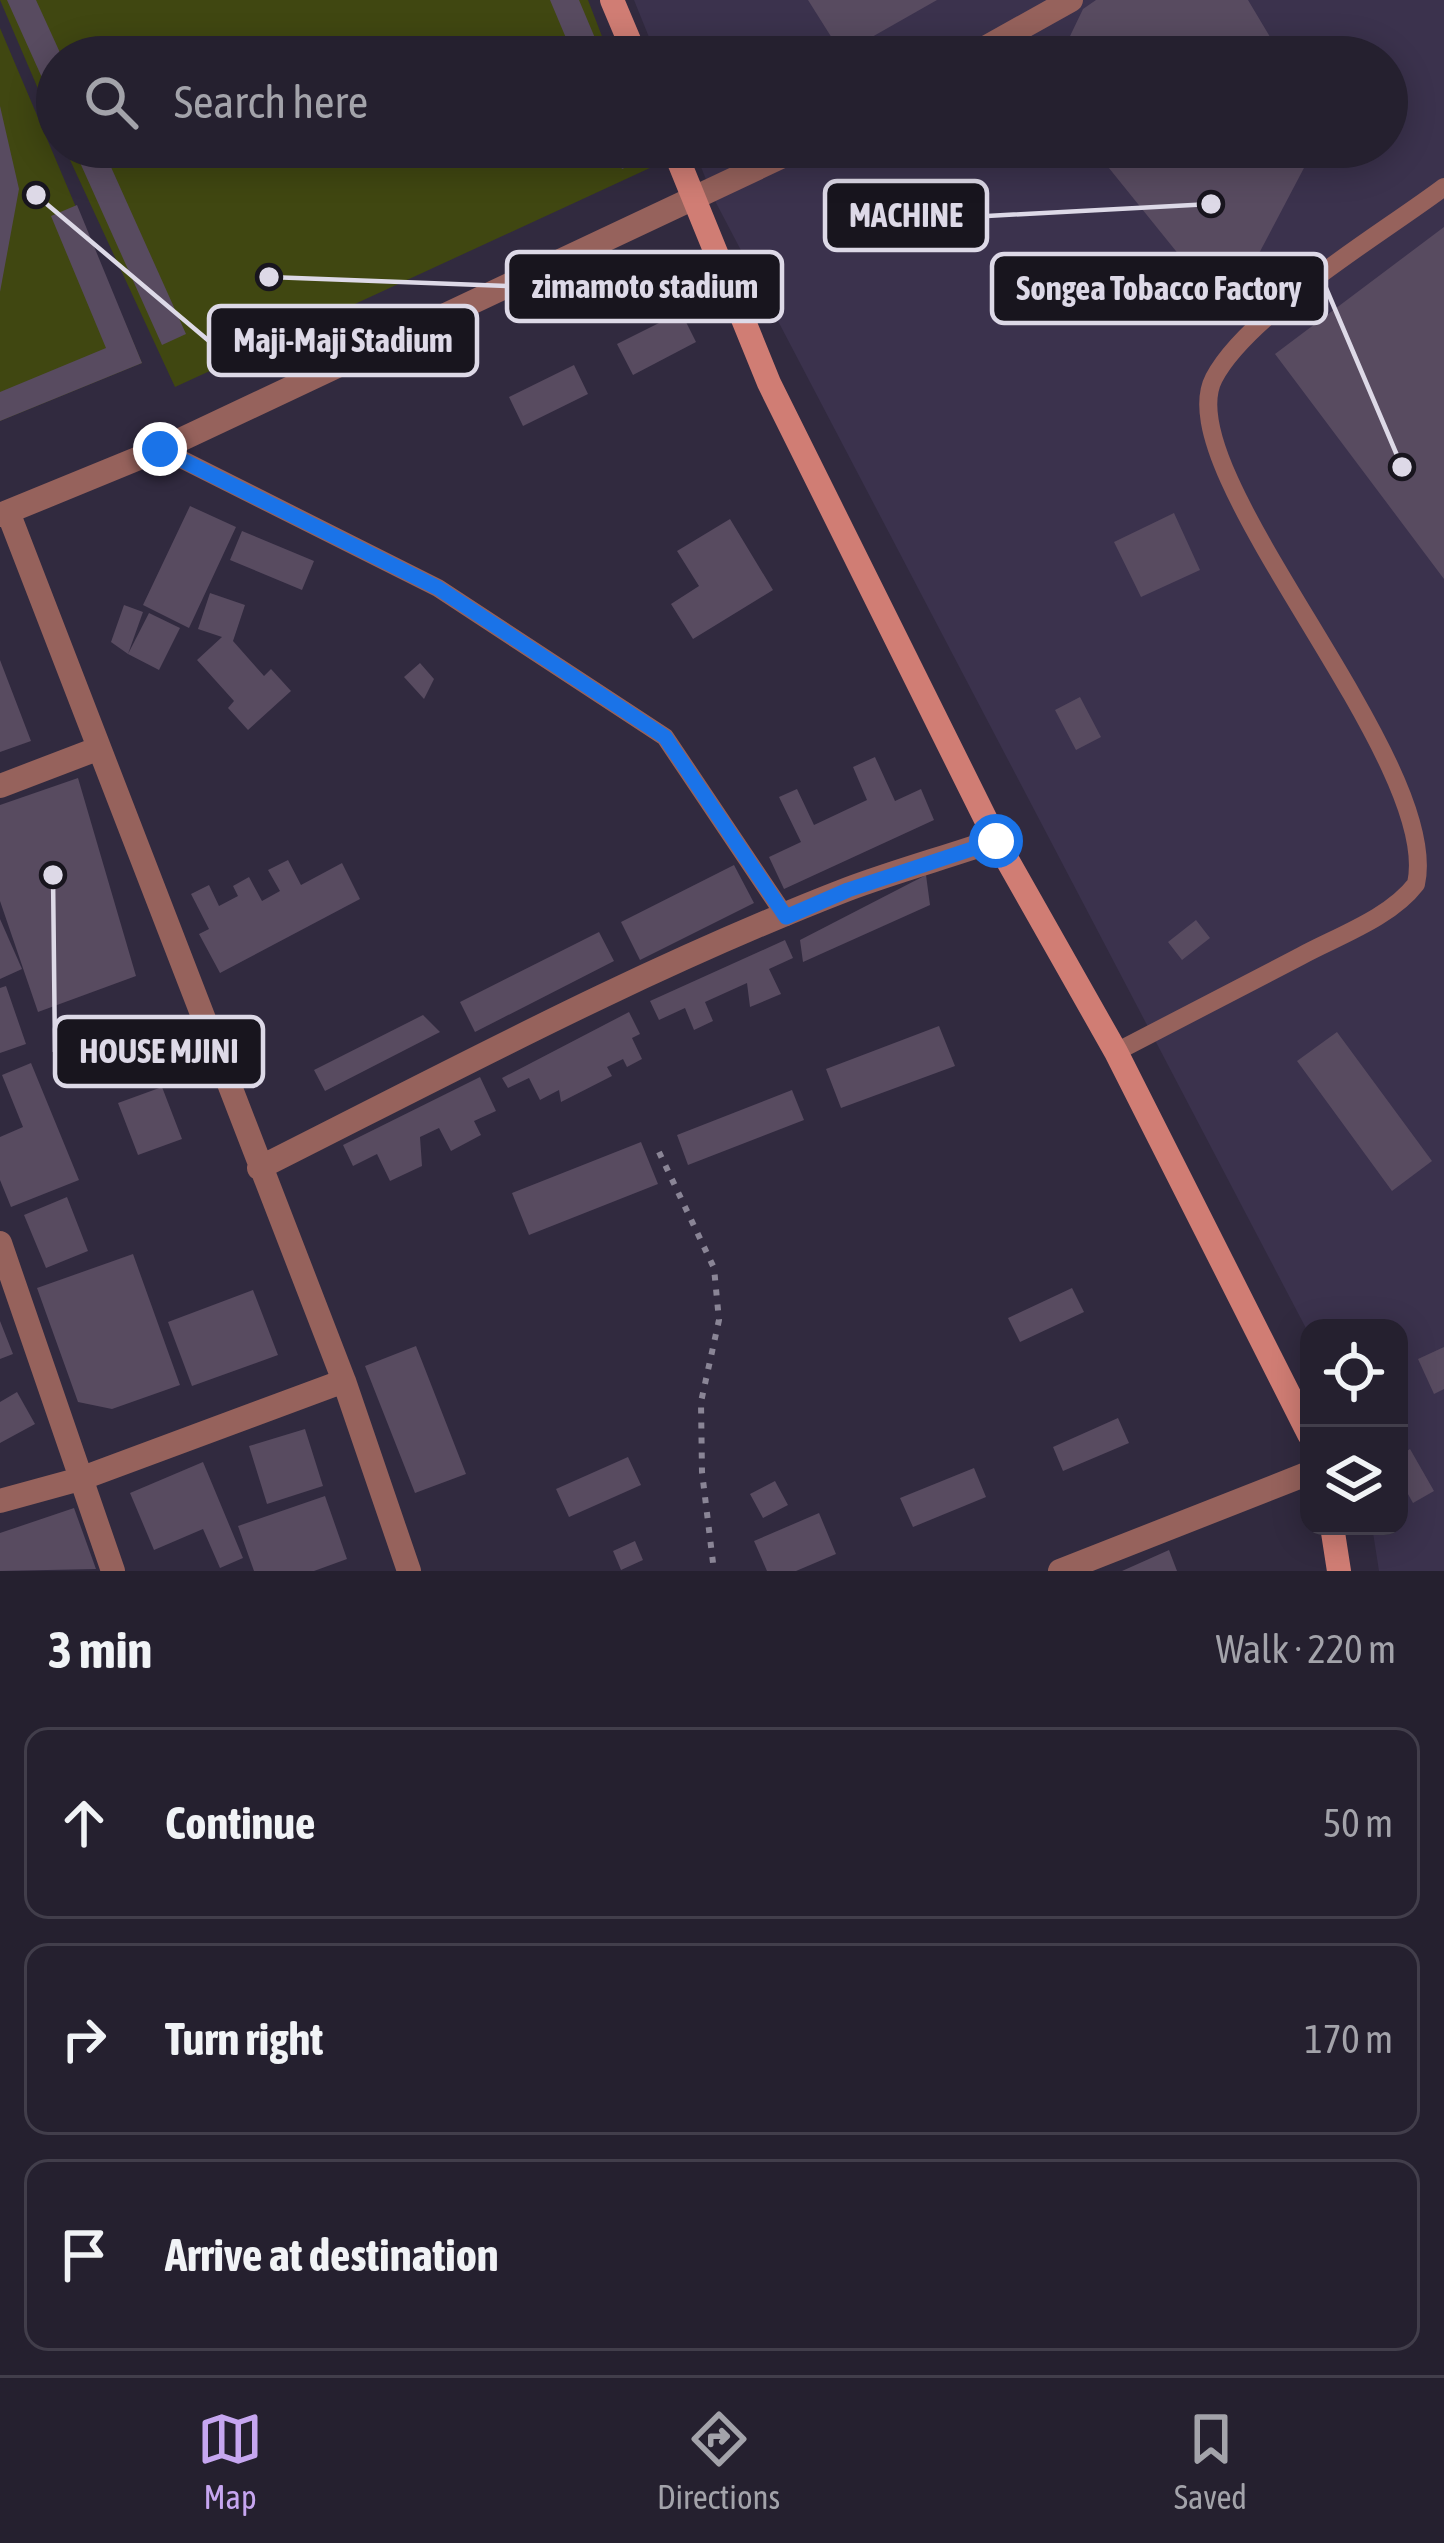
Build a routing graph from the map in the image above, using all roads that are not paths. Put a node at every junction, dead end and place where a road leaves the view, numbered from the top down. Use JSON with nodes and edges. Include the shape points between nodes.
{"nodes":[{"id":1,"x":612,"y":0,"type":"edge"},
{"id":2,"x":1071,"y":0,"type":"edge"},
{"id":3,"x":627,"y":36,"type":"edge"},
{"id":4,"x":1007,"y":36,"type":"edge"},
{"id":5,"x":683,"y":168,"type":"edge"},
{"id":6,"x":760,"y":168,"type":"edge"},
{"id":7,"x":1444,"y":188,"type":"edge"},
{"id":8,"x":696,"y":200,"type":"junction"},
{"id":9,"x":160,"y":449,"type":"junction"},
{"id":10,"x":4,"y":513,"type":"edge"},
{"id":11,"x":1319,"y":596,"type":"dead end"},
{"id":12,"x":97,"y":749,"type":"junction"},
{"id":13,"x":0,"y":786,"type":"edge"},
{"id":14,"x":1433,"y":819,"type":"dead end"},
{"id":15,"x":996,"y":841,"type":"junction"},
{"id":16,"x":786,"y":917,"type":"junction"},
{"id":17,"x":1116,"y":1052,"type":"junction"},
{"id":18,"x":259,"y":1168,"type":"junction"},
{"id":19,"x":0,"y":1244,"type":"edge"},
{"id":20,"x":344,"y":1381,"type":"junction"},
{"id":21,"x":1305,"y":1427,"type":"edge"},
{"id":22,"x":1300,"y":1477,"type":"edge"},
{"id":23,"x":80,"y":1479,"type":"junction"},
{"id":24,"x":0,"y":1501,"type":"edge"},
{"id":25,"x":1334,"y":1535,"type":"edge"},
{"id":26,"x":113,"y":1571,"type":"edge"},
{"id":27,"x":410,"y":1571,"type":"edge"},
{"id":28,"x":1060,"y":1571,"type":"edge"},
{"id":29,"x":1340,"y":1571,"type":"edge"}],
"edges":[{"from":1,"to":3,"type":"street"},
{"from":2,"to":4,"type":"street"},
{"from":5,"to":8,"type":"street"},
{"from":6,"to":8,"type":"street"},
{"from":7,"to":11,"type":"lane","via":[[1279,309],[1212,381],[1210,421]]},
{"from":8,"to":9,"type":"street"},
{"from":8,"to":15,"type":"street","via":[[769,383]]},
{"from":9,"to":10,"type":"street"},
{"from":9,"to":16,"type":"lane","via":[[438,588],[665,737]]},
{"from":10,"to":12,"type":"street"},
{"from":12,"to":13,"type":"street"},
{"from":12,"to":18,"type":"street"},
{"from":14,"to":17,"type":"lane","via":[[1434,851],[1415,886],[1375,918]]},
{"from":15,"to":16,"type":"street"},
{"from":15,"to":17,"type":"street"},
{"from":16,"to":18,"type":"street","via":[[550,1022]]},
{"from":17,"to":21,"type":"street"},
{"from":18,"to":20,"type":"street"},
{"from":19,"to":23,"type":"street"},
{"from":20,"to":23,"type":"street"},
{"from":20,"to":27,"type":"street"},
{"from":22,"to":28,"type":"street"},
{"from":23,"to":24,"type":"street"},
{"from":23,"to":26,"type":"street"},
{"from":25,"to":29,"type":"street"}]}
